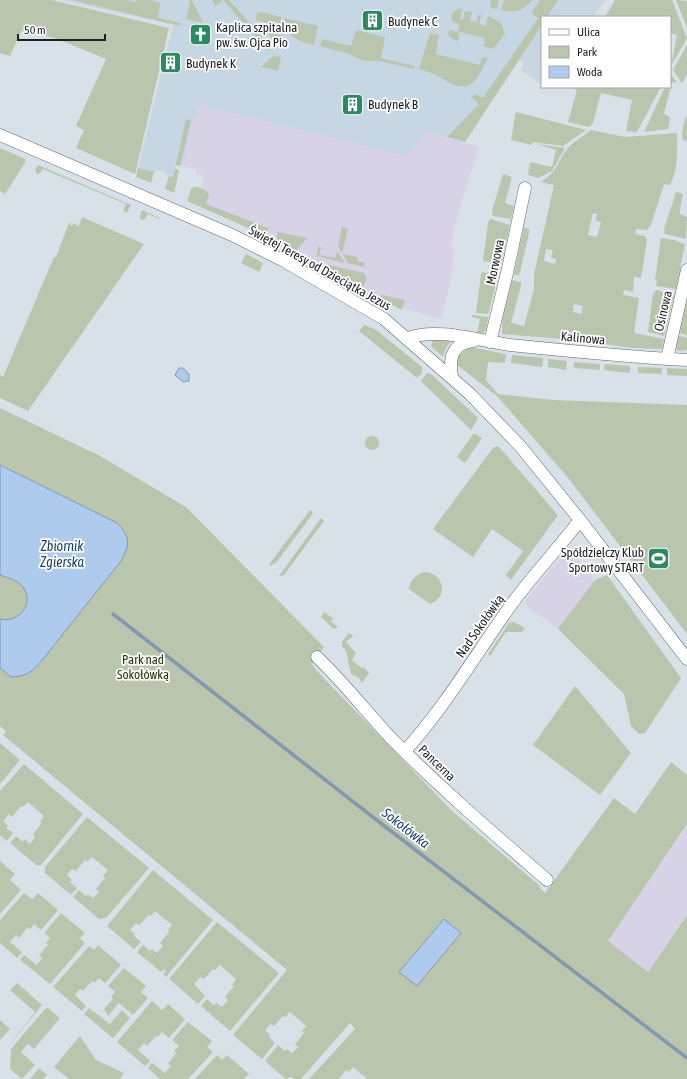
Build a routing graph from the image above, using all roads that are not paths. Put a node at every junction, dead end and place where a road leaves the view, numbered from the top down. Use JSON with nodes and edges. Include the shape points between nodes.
{"nodes":[{"id":1,"x":0,"y":135,"type":"edge"},
{"id":2,"x":525,"y":188,"type":"dead end"},
{"id":3,"x":687,"y":270,"type":"edge"},
{"id":4,"x":408,"y":338,"type":"junction"},
{"id":5,"x":477,"y":341,"type":"junction"},
{"id":6,"x":490,"y":342,"type":"junction"},
{"id":7,"x":667,"y":359,"type":"junction"},
{"id":8,"x":687,"y":360,"type":"edge"},
{"id":9,"x":452,"y":377,"type":"junction"},
{"id":10,"x":580,"y":520,"type":"junction"},
{"id":11,"x":317,"y":657,"type":"dead end"},
{"id":12,"x":687,"y":659,"type":"edge"},
{"id":13,"x":405,"y":751,"type":"junction"},
{"id":14,"x":547,"y":880,"type":"dead end"}],
"edges":[{"from":1,"to":4,"type":"street","name":"Świętej Teresy od Dzieciątka Jezus","via":[[263,250],[378,315]]},
{"from":2,"to":6,"type":"street","name":"Morwowa"},
{"from":3,"to":7,"type":"street","name":"Osinowa"},
{"from":4,"to":5,"type":"street","name":"Kalinowa","via":[[431,334]]},
{"from":4,"to":9,"type":"street","name":"Świętej Teresy od Dzieciątka Jezus"},
{"from":5,"to":6,"type":"street","name":"Kalinowa"},
{"from":5,"to":9,"type":"street","name":"Kalinowa","via":[[460,345],[454,350],[450,361]]},
{"from":6,"to":7,"type":"street","name":"Kalinowa"},
{"from":7,"to":8,"type":"street","name":"Kalinowa"},
{"from":9,"to":10,"type":"street","name":"Świętej Teresy od Dzieciątka Jezus","via":[[522,447]]},
{"from":10,"to":12,"type":"street","name":"Świętej Teresy od Dzieciątka Jezus"},
{"from":10,"to":13,"type":"street","name":"Nad Sokołówką","via":[[518,595],[454,689]]},
{"from":11,"to":13,"type":"street","name":"Pancerna"},
{"from":13,"to":14,"type":"street","name":"Pancerna","via":[[463,808]]}]}
